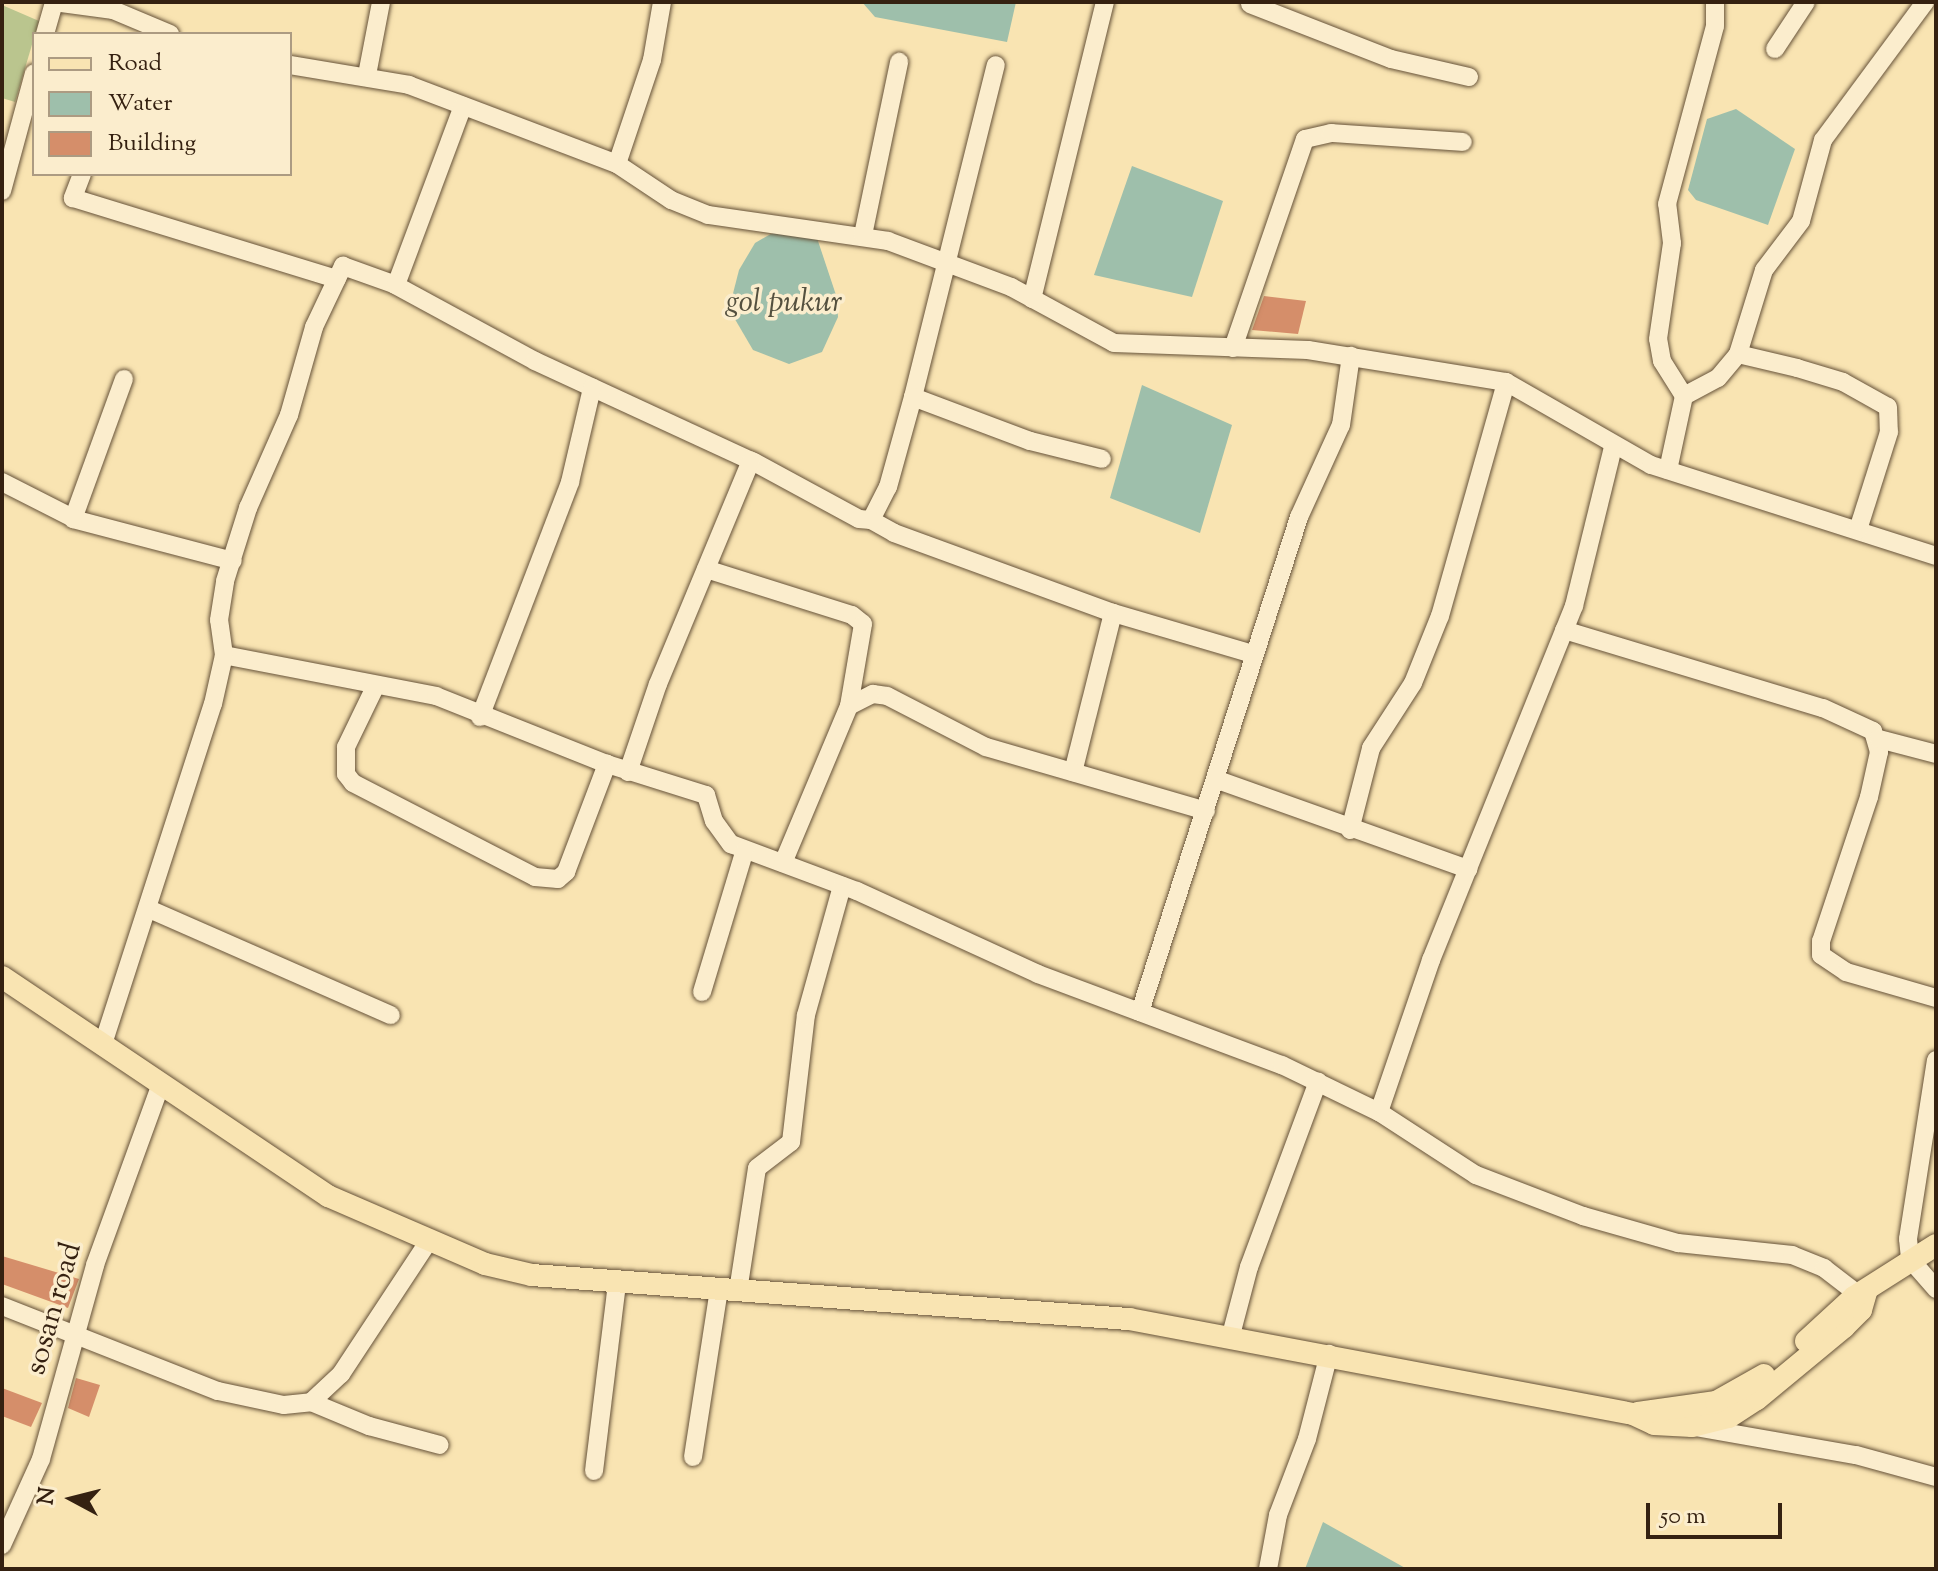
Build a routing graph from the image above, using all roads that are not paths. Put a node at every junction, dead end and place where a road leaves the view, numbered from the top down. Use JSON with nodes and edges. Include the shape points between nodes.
{"nodes":[{"id":1,"x":54,"y":2,"type":"edge"},
{"id":2,"x":381,"y":2,"type":"edge"},
{"id":3,"x":662,"y":2,"type":"edge"},
{"id":4,"x":1105,"y":2,"type":"edge"},
{"id":5,"x":1715,"y":2,"type":"edge"},
{"id":6,"x":1806,"y":2,"type":"edge"},
{"id":7,"x":1925,"y":2,"type":"edge"},
{"id":8,"x":1249,"y":3,"type":"edge"},
{"id":9,"x":127,"y":25,"type":"edge"},
{"id":10,"x":46,"y":32,"type":"edge"},
{"id":11,"x":160,"y":32,"type":"edge"},
{"id":12,"x":1775,"y":49,"type":"dead end"},
{"id":13,"x":899,"y":62,"type":"dead end"},
{"id":14,"x":292,"y":65,"type":"edge"},
{"id":15,"x":996,"y":65,"type":"dead end"},
{"id":16,"x":367,"y":75,"type":"junction"},
{"id":17,"x":1469,"y":77,"type":"dead end"},
{"id":18,"x":32,"y":80,"type":"edge"},
{"id":19,"x":463,"y":106,"type":"junction"},
{"id":20,"x":1463,"y":142,"type":"dead end"},
{"id":21,"x":617,"y":164,"type":"junction"},
{"id":22,"x":81,"y":176,"type":"edge"},
{"id":23,"x":2,"y":191,"type":"edge"},
{"id":24,"x":863,"y":235,"type":"junction"},
{"id":25,"x":946,"y":265,"type":"junction"},
{"id":26,"x":337,"y":279,"type":"junction"},
{"id":27,"x":395,"y":285,"type":"junction"},
{"id":28,"x":1032,"y":299,"type":"junction"},
{"id":29,"x":1233,"y":348,"type":"junction"},
{"id":30,"x":1738,"y":354,"type":"junction"},
{"id":31,"x":1351,"y":356,"type":"junction"},
{"id":32,"x":124,"y":379,"type":"dead end"},
{"id":33,"x":1506,"y":382,"type":"junction"},
{"id":34,"x":592,"y":388,"type":"junction"},
{"id":35,"x":1684,"y":396,"type":"junction"},
{"id":36,"x":913,"y":397,"type":"junction"},
{"id":37,"x":1613,"y":447,"type":"junction"},
{"id":38,"x":1102,"y":459,"type":"dead end"},
{"id":39,"x":751,"y":461,"type":"junction"},
{"id":40,"x":1668,"y":470,"type":"junction"},
{"id":41,"x":2,"y":482,"type":"edge"},
{"id":42,"x":73,"y":518,"type":"junction"},
{"id":43,"x":871,"y":520,"type":"junction"},
{"id":44,"x":1858,"y":530,"type":"junction"},
{"id":45,"x":1936,"y":556,"type":"edge"},
{"id":46,"x":233,"y":561,"type":"junction"},
{"id":47,"x":706,"y":569,"type":"junction"},
{"id":48,"x":1113,"y":613,"type":"junction"},
{"id":49,"x":1564,"y":630,"type":"junction"},
{"id":50,"x":1252,"y":654,"type":"junction"},
{"id":51,"x":224,"y":655,"type":"junction"},
{"id":52,"x":376,"y":685,"type":"junction"},
{"id":53,"x":849,"y":706,"type":"junction"},
{"id":54,"x":480,"y":717,"type":"junction"},
{"id":55,"x":1879,"y":739,"type":"junction"},
{"id":56,"x":1936,"y":754,"type":"edge"},
{"id":57,"x":607,"y":764,"type":"junction"},
{"id":58,"x":628,"y":772,"type":"junction"},
{"id":59,"x":1073,"y":772,"type":"junction"},
{"id":60,"x":1215,"y":779,"type":"junction"},
{"id":61,"x":1206,"y":811,"type":"junction"},
{"id":62,"x":1350,"y":830,"type":"junction"},
{"id":63,"x":745,"y":850,"type":"junction"},
{"id":64,"x":783,"y":863,"type":"junction"},
{"id":65,"x":1468,"y":869,"type":"junction"},
{"id":66,"x":842,"y":886,"type":"junction"},
{"id":67,"x":149,"y":909,"type":"junction"},
{"id":68,"x":2,"y":977,"type":"edge"},
{"id":69,"x":702,"y":992,"type":"dead end"},
{"id":70,"x":1936,"y":998,"type":"edge"},
{"id":71,"x":1140,"y":1012,"type":"junction"},
{"id":72,"x":391,"y":1015,"type":"dead end"},
{"id":73,"x":103,"y":1044,"type":"junction"},
{"id":74,"x":1936,"y":1060,"type":"edge"},
{"id":75,"x":1318,"y":1081,"type":"junction"},
{"id":76,"x":160,"y":1086,"type":"junction"},
{"id":77,"x":1379,"y":1112,"type":"junction"},
{"id":78,"x":428,"y":1242,"type":"junction"},
{"id":79,"x":1936,"y":1245,"type":"edge"},
{"id":80,"x":1910,"y":1259,"type":"junction"},
{"id":81,"x":617,"y":1284,"type":"junction"},
{"id":82,"x":1936,"y":1289,"type":"edge"},
{"id":83,"x":728,"y":1291,"type":"junction"},
{"id":84,"x":1863,"y":1294,"type":"junction"},
{"id":85,"x":2,"y":1306,"type":"edge"},
{"id":86,"x":74,"y":1333,"type":"junction"},
{"id":87,"x":1231,"y":1335,"type":"junction"},
{"id":88,"x":1329,"y":1354,"type":"junction"},
{"id":89,"x":311,"y":1402,"type":"junction"},
{"id":90,"x":1633,"y":1414,"type":"junction"},
{"id":91,"x":1692,"y":1426,"type":"junction"},
{"id":92,"x":440,"y":1445,"type":"dead end"},
{"id":93,"x":693,"y":1457,"type":"dead end"},
{"id":94,"x":594,"y":1471,"type":"dead end"},
{"id":95,"x":1936,"y":1477,"type":"edge"},
{"id":96,"x":2,"y":1545,"type":"edge"},
{"id":97,"x":1268,"y":1569,"type":"edge"}],
"edges":[{"from":1,"to":9,"type":"street"},
{"from":1,"to":10,"type":"street"},
{"from":2,"to":16,"type":"street"},
{"from":3,"to":21,"type":"street","via":[[652,60]]},
{"from":4,"to":28,"type":"street"},
{"from":5,"to":35,"type":"street","via":[[1715,26],[1668,191],[1672,243],[1658,339],[1662,361]]},
{"from":6,"to":12,"type":"street"},
{"from":7,"to":30,"type":"street","via":[[1823,140],[1801,221],[1764,270]]},
{"from":8,"to":17,"type":"street","via":[[1391,59]]},
{"from":9,"to":11,"type":"street"},
{"from":13,"to":24,"type":"street"},
{"from":14,"to":16,"type":"street"},
{"from":15,"to":25,"type":"street"},
{"from":16,"to":19,"type":"street"},
{"from":18,"to":23,"type":"street"},
{"from":19,"to":21,"type":"street"},
{"from":19,"to":27,"type":"street"},
{"from":20,"to":29,"type":"street","via":[[1331,133],[1305,139]]},
{"from":21,"to":24,"type":"street","via":[[671,200],[708,215]]},
{"from":22,"to":26,"type":"street","via":[[73,198]]},
{"from":24,"to":25,"type":"street"},
{"from":25,"to":28,"type":"street"},
{"from":25,"to":36,"type":"street"},
{"from":26,"to":27,"type":"street","via":[[343,266]]},
{"from":26,"to":46,"type":"street","via":[[314,327],[289,415],[248,508]]},
{"from":27,"to":34,"type":"street"},
{"from":28,"to":29,"type":"street","via":[[1114,343]]},
{"from":29,"to":31,"type":"street"},
{"from":30,"to":35,"type":"street","via":[[1718,378]]},
{"from":30,"to":44,"type":"street","via":[[1843,382],[1888,407],[1889,432]]},
{"from":31,"to":33,"type":"street"},
{"from":31,"to":50,"type":"street","via":[[1341,425],[1304,502]]},
{"from":32,"to":42,"type":"street"},
{"from":33,"to":37,"type":"street","via":[[1547,402]]},
{"from":33,"to":62,"type":"street","via":[[1440,616],[1413,683],[1371,748]]},
{"from":34,"to":39,"type":"street"},
{"from":34,"to":54,"type":"street","via":[[570,482]]},
{"from":35,"to":40,"type":"street"},
{"from":36,"to":38,"type":"street","via":[[1030,441]]},
{"from":36,"to":43,"type":"street","via":[[888,487]]},
{"from":37,"to":40,"type":"street"},
{"from":37,"to":49,"type":"street"},
{"from":39,"to":43,"type":"street","via":[[859,519]]},
{"from":39,"to":47,"type":"street"},
{"from":40,"to":44,"type":"street"},
{"from":41,"to":42,"type":"street"},
{"from":42,"to":46,"type":"street"},
{"from":43,"to":48,"type":"street"},
{"from":44,"to":45,"type":"street"},
{"from":46,"to":51,"type":"street","via":[[220,599]]},
{"from":47,"to":53,"type":"street","via":[[852,615],[863,624]]},
{"from":47,"to":58,"type":"street"},
{"from":48,"to":50,"type":"street"},
{"from":48,"to":59,"type":"street"},
{"from":49,"to":55,"type":"street","via":[[1823,708],[1873,731]]},
{"from":49,"to":65,"type":"street"},
{"from":50,"to":60,"type":"street"},
{"from":51,"to":52,"type":"street"},
{"from":51,"to":67,"type":"street"},
{"from":52,"to":54,"type":"street","via":[[436,696]]},
{"from":52,"to":57,"type":"street","via":[[346,747],[346,774],[353,783],[535,877],[558,879],[566,872]]},
{"from":53,"to":59,"type":"street","via":[[860,696],[887,696],[962,738]]},
{"from":53,"to":64,"type":"street"},
{"from":54,"to":57,"type":"street"},
{"from":55,"to":56,"type":"street"},
{"from":55,"to":70,"type":"street","via":[[1869,797],[1821,941],[1821,955],[1846,972]]},
{"from":57,"to":58,"type":"street"},
{"from":58,"to":63,"type":"street","via":[[706,795],[721,834]]},
{"from":59,"to":61,"type":"street"},
{"from":60,"to":61,"type":"street"},
{"from":60,"to":62,"type":"street"},
{"from":61,"to":71,"type":"street"},
{"from":62,"to":65,"type":"street"},
{"from":63,"to":64,"type":"street"},
{"from":63,"to":69,"type":"street"},
{"from":64,"to":66,"type":"street"},
{"from":65,"to":77,"type":"street"},
{"from":66,"to":71,"type":"street","via":[[992,955]]},
{"from":66,"to":83,"type":"street","via":[[806,1015],[791,1142],[757,1168]]},
{"from":67,"to":72,"type":"street"},
{"from":67,"to":73,"type":"street"},
{"from":68,"to":73,"type":"main road"},
{"from":71,"to":75,"type":"street"},
{"from":73,"to":76,"type":"main road"},
{"from":74,"to":80,"type":"street","via":[[1911,1204]]},
{"from":75,"to":77,"type":"street"},
{"from":75,"to":87,"type":"street","via":[[1249,1267]]},
{"from":76,"to":78,"type":"main road","via":[[328,1196]]},
{"from":76,"to":86,"type":"street","name":"sosan road"},
{"from":77,"to":84,"type":"street","via":[[1449,1162],[1500,1186],[1678,1243],[1792,1255],[1824,1268]]},
{"from":78,"to":81,"type":"main road","via":[[532,1275]]},
{"from":78,"to":89,"type":"street","via":[[341,1374]]},
{"from":79,"to":80,"type":"main road"},
{"from":80,"to":82,"type":"street"},
{"from":80,"to":84,"type":"main road"},
{"from":81,"to":83,"type":"main road"},
{"from":81,"to":94,"type":"street"},
{"from":83,"to":87,"type":"main road","via":[[1129,1319]]},
{"from":83,"to":93,"type":"street"},
{"from":84,"to":90,"type":"main road","via":[[1744,1389],[1716,1402]]},
{"from":84,"to":91,"type":"main road","via":[[1861,1310],[1844,1327],[1757,1399],[1729,1417]]},
{"from":85,"to":86,"type":"street"},
{"from":86,"to":89,"type":"street","via":[[218,1391],[284,1405]]},
{"from":86,"to":96,"type":"street","name":"sosan road","via":[[41,1459]]},
{"from":87,"to":88,"type":"main road"},
{"from":88,"to":90,"type":"main road"},
{"from":88,"to":97,"type":"street","via":[[1316,1412],[1278,1515]]},
{"from":89,"to":92,"type":"street","via":[[369,1426]]},
{"from":90,"to":91,"type":"main road","via":[[1654,1424]]},
{"from":91,"to":95,"type":"street","via":[[1856,1455]]}]}
